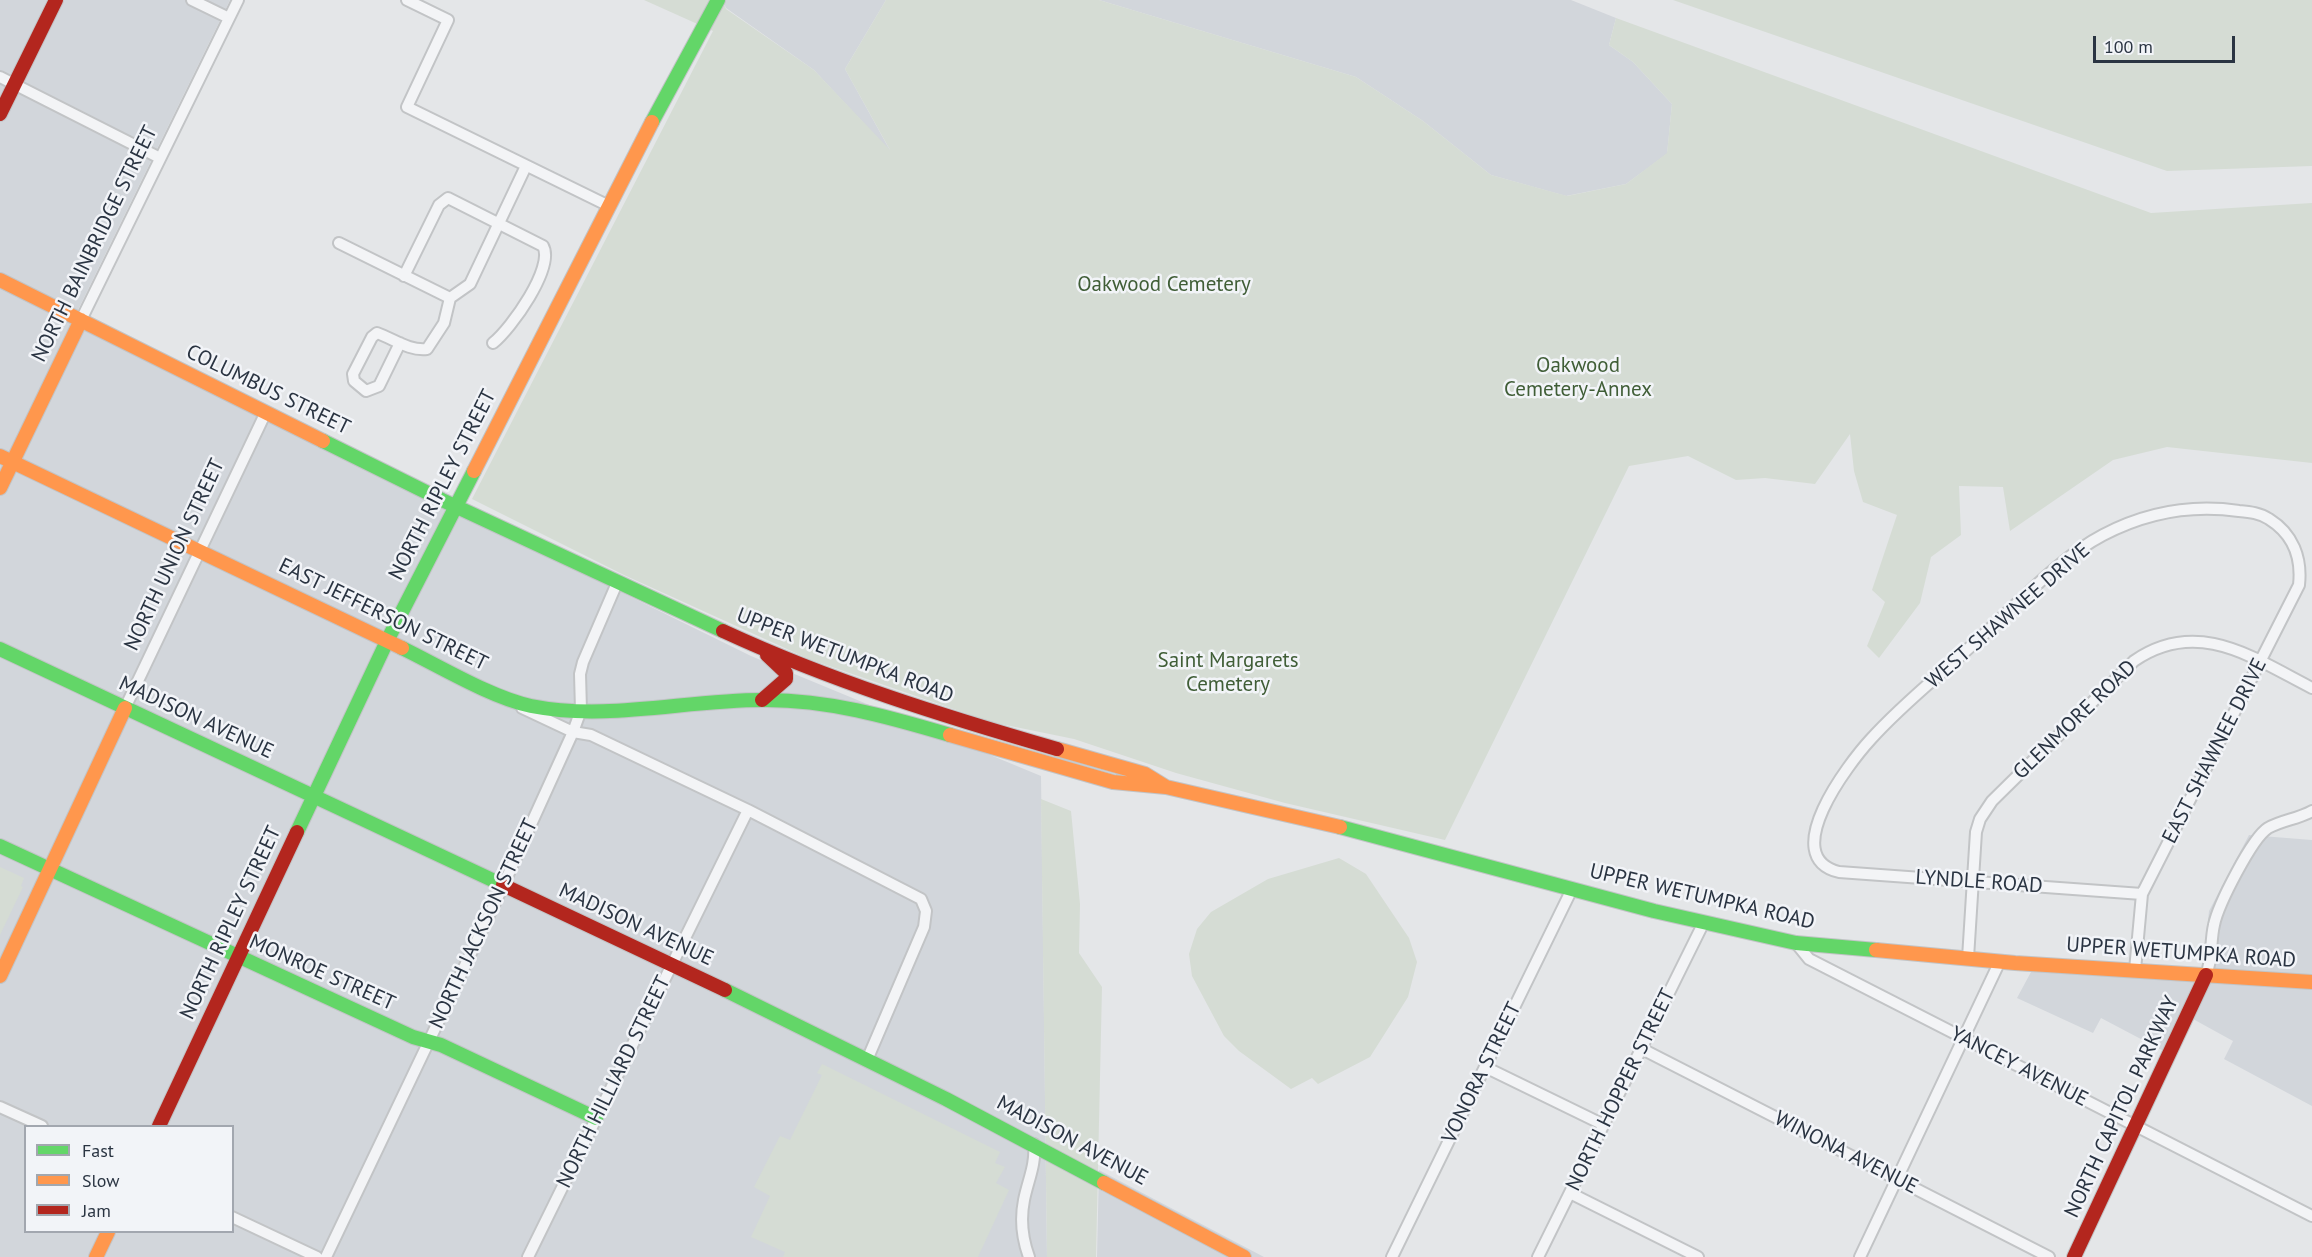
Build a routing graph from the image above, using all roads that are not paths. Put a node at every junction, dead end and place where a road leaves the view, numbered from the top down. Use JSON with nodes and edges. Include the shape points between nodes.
{"nodes":[{"id":1,"x":56,"y":0,"type":"edge"},
{"id":2,"x":192,"y":0,"type":"edge"},
{"id":3,"x":238,"y":0,"type":"edge"},
{"id":4,"x":407,"y":0,"type":"edge"},
{"id":5,"x":718,"y":0,"type":"edge"},
{"id":6,"x":229,"y":18,"type":"junction"},
{"id":7,"x":0,"y":77,"type":"edge"},
{"id":8,"x":15,"y":85,"type":"junction"},
{"id":9,"x":0,"y":114,"type":"edge"},
{"id":10,"x":160,"y":158,"type":"junction"},
{"id":11,"x":526,"y":166,"type":"junction"},
{"id":12,"x":609,"y":206,"type":"junction"},
{"id":13,"x":499,"y":222,"type":"junction"},
{"id":14,"x":339,"y":243,"type":"dead end"},
{"id":15,"x":404,"y":276,"type":"junction"},
{"id":16,"x":0,"y":280,"type":"edge"},
{"id":17,"x":450,"y":298,"type":"junction"},
{"id":18,"x":81,"y":320,"type":"junction"},
{"id":19,"x":493,"y":343,"type":"dead end"},
{"id":20,"x":400,"y":344,"type":"junction"},
{"id":21,"x":266,"y":412,"type":"junction"},
{"id":22,"x":6,"y":459,"type":"edge"},
{"id":23,"x":0,"y":488,"type":"edge"},
{"id":24,"x":455,"y":506,"type":"junction"},
{"id":25,"x":519,"y":536,"type":"joint"},
{"id":26,"x":2289,"y":537,"type":"joint"},
{"id":27,"x":199,"y":551,"type":"junction"},
{"id":28,"x":617,"y":583,"type":"junction"},
{"id":29,"x":388,"y":639,"type":"junction"},
{"id":30,"x":758,"y":647,"type":"junction"},
{"id":31,"x":0,"y":649,"type":"edge"},
{"id":32,"x":2261,"y":662,"type":"junction"},
{"id":33,"x":486,"y":688,"type":"junction"},
{"id":34,"x":2312,"y":688,"type":"edge"},
{"id":35,"x":762,"y":700,"type":"junction"},
{"id":36,"x":125,"y":708,"type":"junction"},
{"id":37,"x":581,"y":710,"type":"junction"},
{"id":38,"x":965,"y":723,"type":"junction"},
{"id":39,"x":573,"y":732,"type":"junction"},
{"id":40,"x":961,"y":739,"type":"junction"},
{"id":41,"x":1167,"y":787,"type":"junction"},
{"id":42,"x":314,"y":797,"type":"junction"},
{"id":43,"x":748,"y":810,"type":"junction"},
{"id":44,"x":2312,"y":811,"type":"edge"},
{"id":45,"x":0,"y":846,"type":"edge"},
{"id":46,"x":1819,"y":862,"type":"joint"},
{"id":47,"x":50,"y":870,"type":"junction"},
{"id":48,"x":1973,"y":882,"type":"junction"},
{"id":49,"x":503,"y":886,"type":"junction"},
{"id":50,"x":1572,"y":889,"type":"junction"},
{"id":51,"x":2142,"y":894,"type":"junction"},
{"id":52,"x":1704,"y":922,"type":"junction"},
{"id":53,"x":1796,"y":943,"type":"junction"},
{"id":54,"x":239,"y":958,"type":"junction"},
{"id":55,"x":1968,"y":958,"type":"junction"},
{"id":56,"x":2000,"y":961,"type":"junction"},
{"id":57,"x":672,"y":964,"type":"junction"},
{"id":58,"x":2135,"y":970,"type":"junction"},
{"id":59,"x":2206,"y":975,"type":"junction"},
{"id":60,"x":0,"y":976,"type":"edge"},
{"id":61,"x":2312,"y":982,"type":"edge"},
{"id":62,"x":1964,"y":1039,"type":"junction"},
{"id":63,"x":428,"y":1042,"type":"junction"},
{"id":64,"x":1642,"y":1049,"type":"junction"},
{"id":65,"x":867,"y":1060,"type":"junction"},
{"id":66,"x":1485,"y":1067,"type":"junction"},
{"id":67,"x":0,"y":1107,"type":"edge"},
{"id":68,"x":596,"y":1118,"type":"junction"},
{"id":69,"x":40,"y":1125,"type":"edge"},
{"id":70,"x":159,"y":1125,"type":"edge"},
{"id":71,"x":1604,"y":1125,"type":"junction"},
{"id":72,"x":2136,"y":1126,"type":"junction"},
{"id":73,"x":1035,"y":1144,"type":"junction"},
{"id":74,"x":1897,"y":1179,"type":"junction"},
{"id":75,"x":1570,"y":1193,"type":"junction"},
{"id":76,"x":2312,"y":1216,"type":"edge"},
{"id":77,"x":234,"y":1218,"type":"edge"},
{"id":78,"x":108,"y":1233,"type":"edge"},
{"id":79,"x":1238,"y":1256,"type":"edge"},
{"id":80,"x":96,"y":1257,"type":"edge"},
{"id":81,"x":318,"y":1257,"type":"edge"},
{"id":82,"x":326,"y":1257,"type":"edge"},
{"id":83,"x":528,"y":1257,"type":"edge"},
{"id":84,"x":1029,"y":1257,"type":"edge"},
{"id":85,"x":1392,"y":1257,"type":"edge"},
{"id":86,"x":1538,"y":1257,"type":"edge"},
{"id":87,"x":1698,"y":1257,"type":"edge"},
{"id":88,"x":1860,"y":1257,"type":"edge"},
{"id":89,"x":2049,"y":1257,"type":"edge"},
{"id":90,"x":2074,"y":1257,"type":"edge"}],
"edges":[{"from":1,"to":8,"type":"main road"},
{"from":2,"to":6,"type":"street"},
{"from":3,"to":6,"type":"street","name":"NORTH BAINBRIDGE STREET"},
{"from":4,"to":11,"type":"street","via":[[448,20],[407,107]]},
{"from":5,"to":12,"type":"main road","name":"NORTH RIPLEY STREET"},
{"from":6,"to":10,"type":"street","name":"NORTH BAINBRIDGE STREET"},
{"from":7,"to":8,"type":"street"},
{"from":8,"to":9,"type":"main road"},
{"from":8,"to":10,"type":"street"},
{"from":10,"to":18,"type":"street","name":"NORTH BAINBRIDGE STREET"},
{"from":11,"to":12,"type":"street"},
{"from":11,"to":13,"type":"street"},
{"from":12,"to":24,"type":"main road","name":"NORTH RIPLEY STREET"},
{"from":13,"to":15,"type":"street","via":[[448,198],[443,200]]},
{"from":13,"to":17,"type":"street","via":[[470,284]]},
{"from":13,"to":19,"type":"street","via":[[543,246],[547,259],[514,323]]},
{"from":14,"to":15,"type":"street"},
{"from":15,"to":17,"type":"street"},
{"from":16,"to":18,"type":"main road","name":"COLUMBUS STREET"},
{"from":17,"to":20,"type":"street","via":[[444,323],[431,345],[420,350]]},
{"from":18,"to":21,"type":"main road","name":"COLUMBUS STREET"},
{"from":18,"to":22,"type":"main road","name":"NORTH BAINBRIDGE STREET"},
{"from":20,"to":20,"type":"street","via":[[377,333],[372,337],[353,374],[359,387],[366,391],[379,386]]},
{"from":21,"to":24,"type":"main road","name":"COLUMBUS STREET"},
{"from":21,"to":27,"type":"street","name":"NORTH UNION STREET"},
{"from":22,"to":23,"type":"main road","name":"NORTH BAINBRIDGE STREET"},
{"from":22,"to":27,"type":"main road","name":"EAST JEFFERSON STREET"},
{"from":24,"to":25,"type":"main road","name":"COLUMBUS STREET"},
{"from":24,"to":29,"type":"main road","name":"NORTH RIPLEY STREET"},
{"from":25,"to":28,"type":"main road","name":"UPPER WETUMPKA ROAD"},
{"from":26,"to":32,"type":"street","name":"EAST SHAWNEE DRIVE","via":[[2299,559],[2299,585]]},
{"from":26,"to":46,"type":"street","name":"WEST SHAWNEE DRIVE","via":[[2261,515],[2199,508],[2174,510],[2130,523],[2079,551],[1893,718],[1857,756],[1817,826],[1813,843]]},
{"from":27,"to":29,"type":"main road","name":"EAST JEFFERSON STREET"},
{"from":27,"to":36,"type":"street","name":"NORTH UNION STREET"},
{"from":28,"to":30,"type":"main road","name":"UPPER WETUMPKA ROAD"},
{"from":28,"to":37,"type":"street","name":"NORTH JACKSON STREET","via":[[583,662]]},
{"from":29,"to":33,"type":"main road","name":"EAST JEFFERSON STREET"},
{"from":29,"to":42,"type":"main road","name":"NORTH RIPLEY STREET"},
{"from":30,"to":35,"type":"main road","via":[[786,673],[782,686]]},
{"from":30,"to":38,"type":"main road","name":"UPPER WETUMPKA ROAD"},
{"from":31,"to":36,"type":"main road","name":"MADISON AVENUE"},
{"from":32,"to":34,"type":"street","name":"GLENMORE ROAD"},
{"from":32,"to":48,"type":"street","name":"GLENMORE ROAD","via":[[2226,646],[2195,641],[2163,646],[2134,661],[1986,809],[1976,832]]},
{"from":32,"to":51,"type":"street","name":"EAST SHAWNEE DRIVE"},
{"from":33,"to":37,"type":"main road","name":"UPPER WETUMPKA ROAD","via":[[532,706]]},
{"from":33,"to":39,"type":"street","name":"EAST JEFFERSON STREET"},
{"from":35,"to":37,"type":"main road","name":"UPPER WETUMPKA ROAD"},
{"from":35,"to":40,"type":"main road","name":"UPPER WETUMPKA ROAD","via":[[795,700],[848,709]]},
{"from":36,"to":42,"type":"main road","name":"MADISON AVENUE"},
{"from":36,"to":47,"type":"main road","name":"NORTH UNION STREET"},
{"from":37,"to":39,"type":"street","name":"NORTH JACKSON STREET"},
{"from":38,"to":40,"type":"main road"},
{"from":38,"to":41,"type":"main road","name":"UPPER WETUMPKA ROAD","via":[[1145,774]]},
{"from":39,"to":43,"type":"street","name":"EAST JEFFERSON STREET","via":[[591,735]]},
{"from":39,"to":49,"type":"street","name":"NORTH JACKSON STREET"},
{"from":40,"to":41,"type":"main road","name":"UPPER WETUMPKA ROAD","via":[[1095,777],[1148,789]]},
{"from":41,"to":50,"type":"main road","name":"UPPER WETUMPKA ROAD","via":[[1295,815]]},
{"from":42,"to":49,"type":"main road","name":"MADISON AVENUE"},
{"from":42,"to":54,"type":"main road","name":"NORTH RIPLEY STREET"},
{"from":43,"to":57,"type":"street","name":"NORTH HILLIARD STREET"},
{"from":43,"to":65,"type":"street","name":"EAST JEFFERSON STREET","via":[[912,893],[924,904],[924,927]]},
{"from":44,"to":59,"type":"street","via":[[2269,828],[2255,841],[2218,912],[2212,960]]},
{"from":45,"to":47,"type":"main road","name":"MONROE STREET"},
{"from":46,"to":48,"type":"street","name":"LYNDLE ROAD","via":[[1839,873]]},
{"from":47,"to":54,"type":"main road","name":"MONROE STREET"},
{"from":47,"to":60,"type":"main road","name":"NORTH UNION STREET"},
{"from":48,"to":51,"type":"street","name":"LYNDLE ROAD"},
{"from":48,"to":55,"type":"street","name":"GLENMORE ROAD"},
{"from":49,"to":57,"type":"main road","name":"MADISON AVENUE"},
{"from":49,"to":63,"type":"street","name":"NORTH JACKSON STREET"},
{"from":50,"to":52,"type":"main road","name":"UPPER WETUMPKA ROAD"},
{"from":50,"to":66,"type":"street","name":"VONORA STREET"},
{"from":51,"to":58,"type":"street","name":"EAST SHAWNEE DRIVE"},
{"from":52,"to":53,"type":"main road","name":"UPPER WETUMPKA ROAD"},
{"from":52,"to":64,"type":"street","name":"NORTH HOPPER STREET"},
{"from":53,"to":55,"type":"main road","name":"UPPER WETUMPKA ROAD"},
{"from":53,"to":62,"type":"street","name":"YANCEY AVENUE","via":[[1809,959]]},
{"from":54,"to":63,"type":"main road","name":"MONROE STREET"},
{"from":54,"to":70,"type":"main road","name":"NORTH RIPLEY STREET"},
{"from":55,"to":56,"type":"main road","name":"UPPER WETUMPKA ROAD"},
{"from":56,"to":58,"type":"main road","name":"UPPER WETUMPKA ROAD"},
{"from":56,"to":62,"type":"street"},
{"from":57,"to":65,"type":"main road","name":"MADISON AVENUE"},
{"from":57,"to":68,"type":"street","name":"NORTH HILLIARD STREET"},
{"from":58,"to":59,"type":"main road","name":"UPPER WETUMPKA ROAD"},
{"from":59,"to":61,"type":"main road","name":"UPPER WETUMPKA ROAD"},
{"from":59,"to":72,"type":"main road","name":"NORTH CAPITOL PARKWAY"},
{"from":62,"to":72,"type":"street","name":"YANCEY AVENUE"},
{"from":62,"to":74,"type":"street"},
{"from":63,"to":68,"type":"main road","name":"MONROE STREET"},
{"from":63,"to":82,"type":"street","name":"NORTH JACKSON STREET"},
{"from":64,"to":71,"type":"street","name":"NORTH HOPPER STREET"},
{"from":64,"to":74,"type":"street","name":"WINONA AVENUE"},
{"from":65,"to":73,"type":"main road","name":"MADISON AVENUE"},
{"from":66,"to":71,"type":"street"},
{"from":66,"to":85,"type":"street","name":"VONORA STREET"},
{"from":67,"to":69,"type":"street"},
{"from":68,"to":83,"type":"street","name":"NORTH HILLIARD STREET"},
{"from":71,"to":75,"type":"street","name":"NORTH HOPPER STREET"},
{"from":72,"to":76,"type":"street","name":"YANCEY AVENUE"},
{"from":72,"to":90,"type":"main road","name":"NORTH CAPITOL PARKWAY"},
{"from":73,"to":79,"type":"main road","name":"MADISON AVENUE"},
{"from":73,"to":84,"type":"street","via":[[1035,1165],[1022,1217]]},
{"from":74,"to":88,"type":"street"},
{"from":74,"to":89,"type":"street","name":"WINONA AVENUE"},
{"from":75,"to":86,"type":"street","name":"NORTH HOPPER STREET"},
{"from":75,"to":87,"type":"street"},
{"from":77,"to":81,"type":"street"},
{"from":78,"to":80,"type":"main road"}]}
